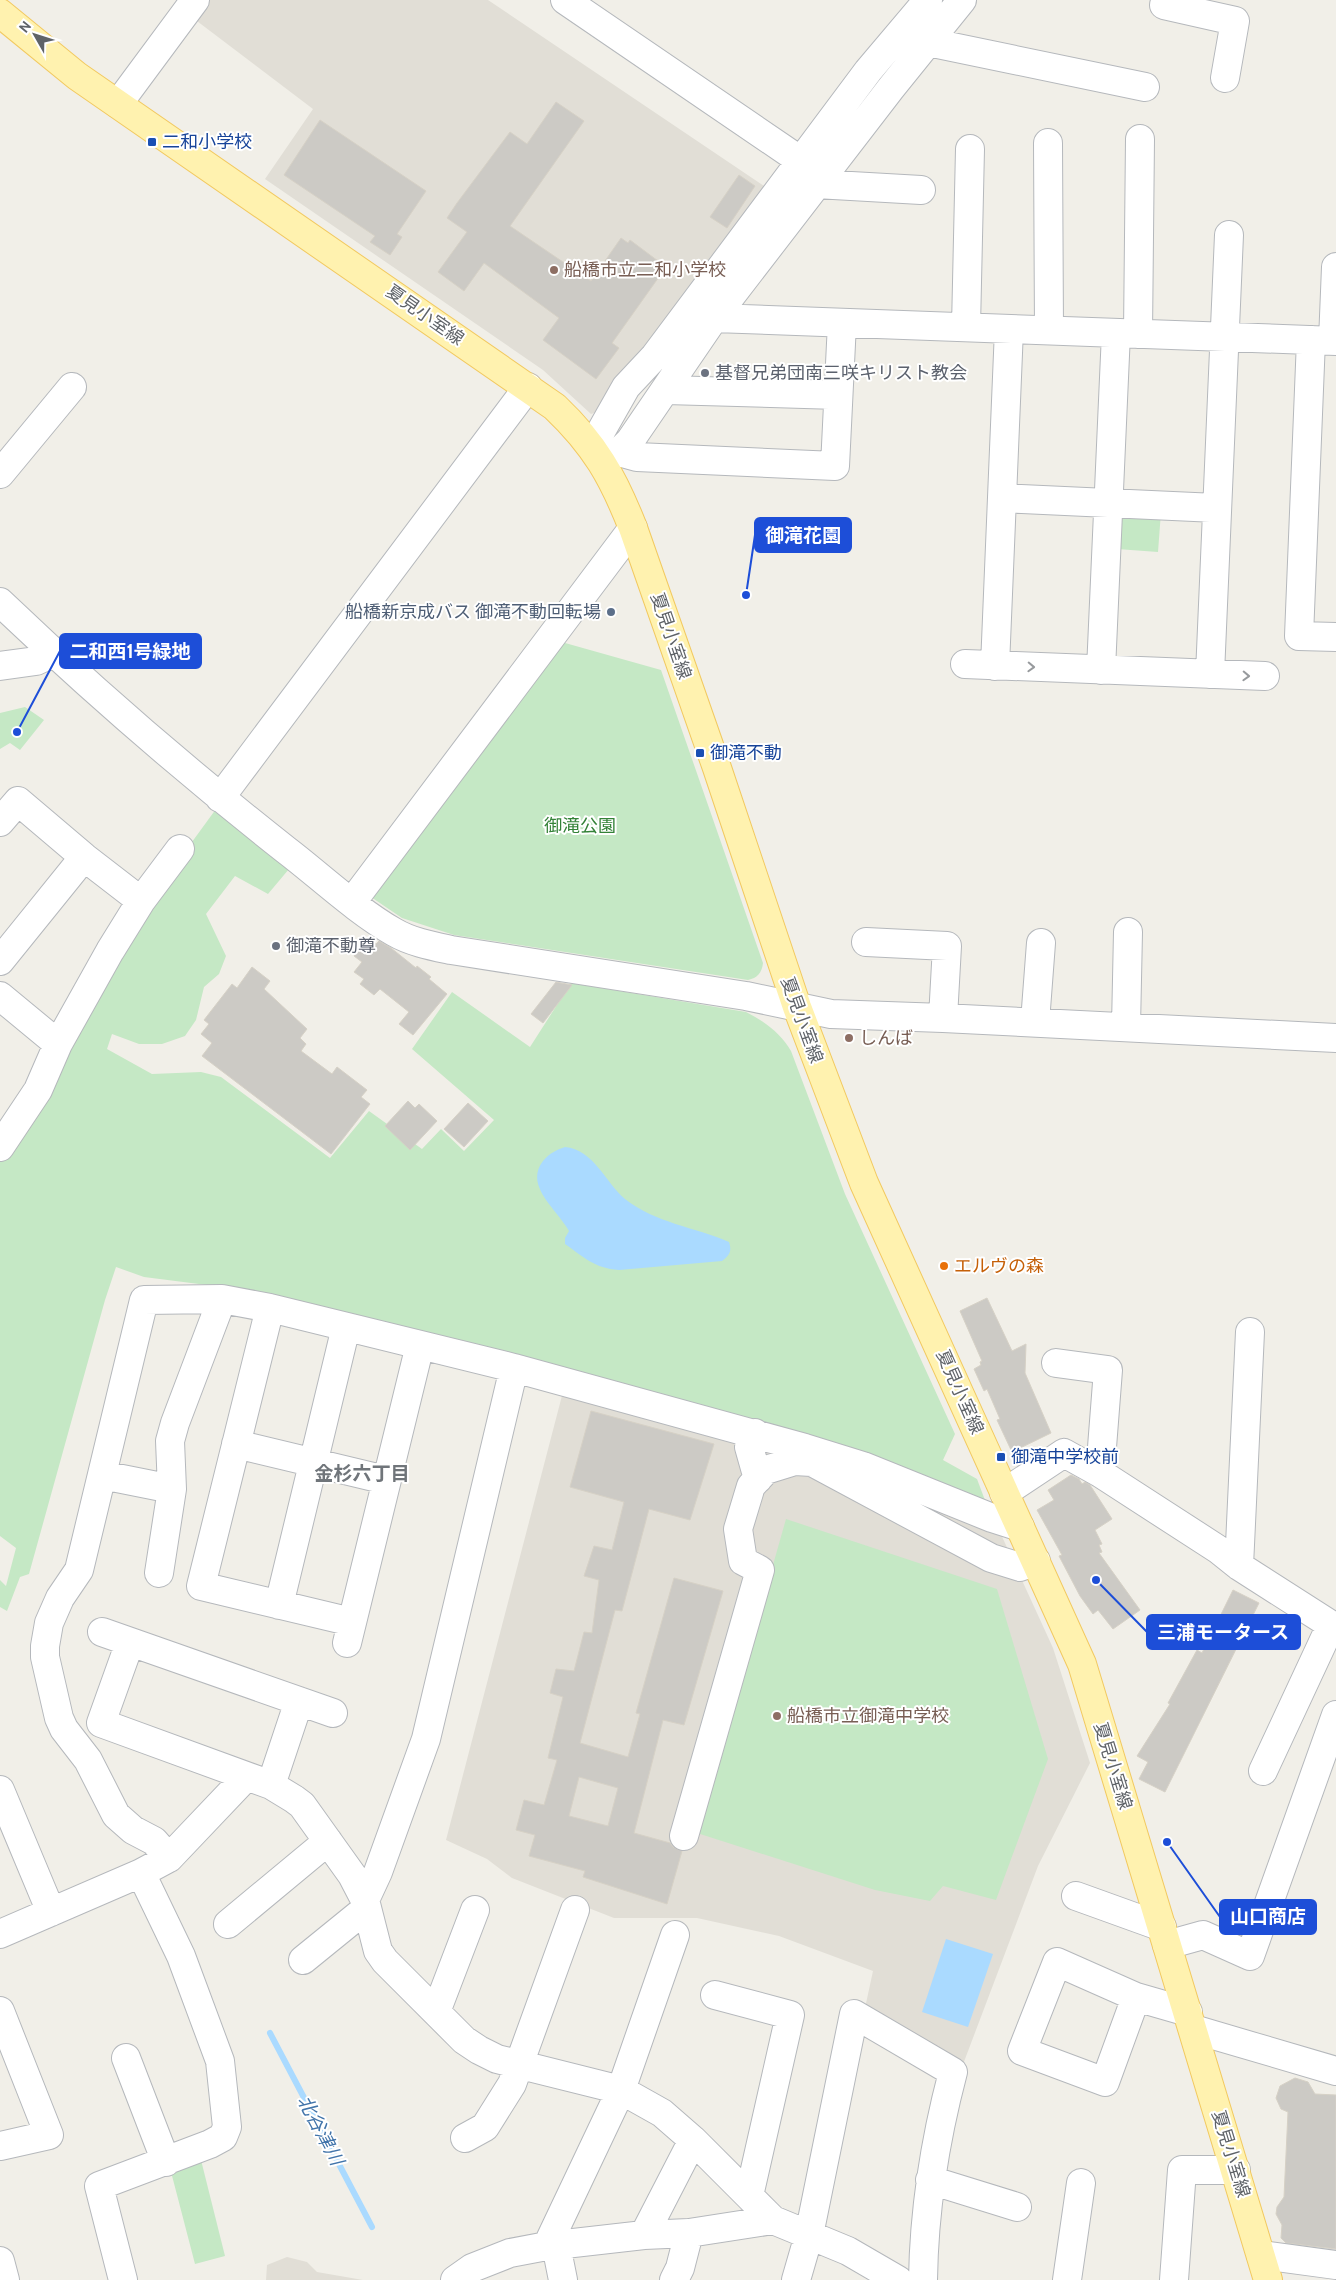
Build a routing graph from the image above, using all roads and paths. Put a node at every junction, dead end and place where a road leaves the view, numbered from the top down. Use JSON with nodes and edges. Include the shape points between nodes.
{"nodes":[{"id":1,"x":195,"y":0,"type":"edge"},
{"id":2,"x":565,"y":0,"type":"edge"},
{"id":3,"x":928,"y":0,"type":"edge"},
{"id":4,"x":962,"y":0,"type":"edge"},
{"id":5,"x":1169,"y":0,"type":"edge"},
{"id":6,"x":0,"y":13,"type":"edge"},
{"id":7,"x":928,"y":42,"type":"junction"},
{"id":8,"x":868,"y":71,"type":"junction"},
{"id":9,"x":1225,"y":78,"type":"dead end"},
{"id":10,"x":1145,"y":86,"type":"dead end"},
{"id":11,"x":891,"y":88,"type":"junction"},
{"id":12,"x":118,"y":104,"type":"junction"},
{"id":13,"x":1140,"y":139,"type":"dead end"},
{"id":14,"x":1048,"y":143,"type":"dead end"},
{"id":15,"x":970,"y":149,"type":"dead end"},
{"id":16,"x":801,"y":161,"type":"junction"},
{"id":17,"x":816,"y":184,"type":"junction"},
{"id":18,"x":922,"y":190,"type":"dead end"},
{"id":19,"x":1229,"y":235,"type":"dead end"},
{"id":20,"x":1336,"y":267,"type":"edge"},
{"id":21,"x":714,"y":318,"type":"junction"},
{"id":22,"x":842,"y":323,"type":"junction"},
{"id":23,"x":966,"y":327,"type":"junction"},
{"id":24,"x":1009,"y":329,"type":"junction"},
{"id":25,"x":1049,"y":330,"type":"junction"},
{"id":26,"x":1127,"y":333,"type":"junction"},
{"id":27,"x":1225,"y":336,"type":"junction"},
{"id":28,"x":1327,"y":340,"type":"edge"},
{"id":29,"x":72,"y":387,"type":"dead end"},
{"id":30,"x":528,"y":387,"type":"junction"},
{"id":31,"x":666,"y":390,"type":"junction"},
{"id":32,"x":838,"y":395,"type":"junction"},
{"id":33,"x":603,"y":452,"type":"junction"},
{"id":34,"x":0,"y":474,"type":"edge"},
{"id":35,"x":1002,"y":498,"type":"junction"},
{"id":36,"x":1109,"y":504,"type":"junction"},
{"id":37,"x":1216,"y":508,"type":"junction"},
{"id":38,"x":633,"y":528,"type":"junction"},
{"id":39,"x":0,"y":602,"type":"edge"},
{"id":40,"x":1336,"y":637,"type":"edge"},
{"id":41,"x":53,"y":653,"type":"junction"},
{"id":42,"x":965,"y":664,"type":"dead end"},
{"id":43,"x":0,"y":666,"type":"edge"},
{"id":44,"x":995,"y":666,"type":"junction"},
{"id":45,"x":1101,"y":670,"type":"junction"},
{"id":46,"x":1210,"y":674,"type":"junction"},
{"id":47,"x":1265,"y":676,"type":"dead end"},
{"id":48,"x":220,"y":798,"type":"junction"},
{"id":49,"x":0,"y":822,"type":"edge"},
{"id":50,"x":180,"y":849,"type":"dead end"},
{"id":51,"x":84,"y":857,"type":"junction"},
{"id":52,"x":141,"y":900,"type":"junction"},
{"id":53,"x":352,"y":902,"type":"junction"},
{"id":54,"x":1128,"y":932,"type":"dead end"},
{"id":55,"x":866,"y":942,"type":"dead end"},
{"id":56,"x":1041,"y":943,"type":"dead end"},
{"id":57,"x":0,"y":961,"type":"edge"},
{"id":58,"x":0,"y":996,"type":"edge"},
{"id":59,"x":797,"y":1007,"type":"junction"},
{"id":60,"x":943,"y":1018,"type":"junction"},
{"id":61,"x":1036,"y":1022,"type":"junction"},
{"id":62,"x":1126,"y":1027,"type":"junction"},
{"id":63,"x":1336,"y":1038,"type":"edge"},
{"id":64,"x":58,"y":1044,"type":"junction"},
{"id":65,"x":0,"y":1147,"type":"edge"},
{"id":66,"x":222,"y":1299,"type":"junction"},
{"id":67,"x":270,"y":1308,"type":"junction"},
{"id":68,"x":346,"y":1327,"type":"junction"},
{"id":69,"x":1250,"y":1332,"type":"dead end"},
{"id":70,"x":420,"y":1345,"type":"junction"},
{"id":71,"x":1056,"y":1363,"type":"dead end"},
{"id":72,"x":514,"y":1368,"type":"junction"},
{"id":73,"x":754,"y":1433,"type":"junction"},
{"id":74,"x":236,"y":1444,"type":"junction"},
{"id":75,"x":313,"y":1462,"type":"junction"},
{"id":76,"x":1100,"y":1473,"type":"junction"},
{"id":77,"x":102,"y":1475,"type":"junction"},
{"id":78,"x":386,"y":1480,"type":"junction"},
{"id":79,"x":758,"y":1480,"type":"junction"},
{"id":80,"x":172,"y":1490,"type":"junction"},
{"id":81,"x":1004,"y":1493,"type":"junction"},
{"id":82,"x":1020,"y":1526,"type":"junction"},
{"id":83,"x":1036,"y":1561,"type":"junction"},
{"id":84,"x":1239,"y":1566,"type":"junction"},
{"id":85,"x":158,"y":1573,"type":"dead end"},
{"id":86,"x":279,"y":1605,"type":"junction"},
{"id":87,"x":1334,"y":1626,"type":"edge"},
{"id":88,"x":102,"y":1632,"type":"dead end"},
{"id":89,"x":130,"y":1642,"type":"junction"},
{"id":90,"x":299,"y":1701,"type":"junction"},
{"id":91,"x":334,"y":1713,"type":"dead end"},
{"id":92,"x":1336,"y":1715,"type":"edge"},
{"id":93,"x":1263,"y":1772,"type":"dead end"},
{"id":94,"x":246,"y":1776,"type":"junction"},
{"id":95,"x":271,"y":1785,"type":"junction"},
{"id":96,"x":0,"y":1790,"type":"edge"},
{"id":97,"x":684,"y":1836,"type":"dead end"},
{"id":98,"x":328,"y":1841,"type":"junction"},
{"id":99,"x":10,"y":1844,"type":"edge"},
{"id":100,"x":169,"y":1858,"type":"junction"},
{"id":101,"x":141,"y":1873,"type":"junction"},
{"id":102,"x":1076,"y":1896,"type":"dead end"},
{"id":103,"x":366,"y":1904,"type":"junction"},
{"id":104,"x":475,"y":1910,"type":"dead end"},
{"id":105,"x":575,"y":1910,"type":"dead end"},
{"id":106,"x":52,"y":1912,"type":"junction"},
{"id":107,"x":228,"y":1924,"type":"dead end"},
{"id":108,"x":0,"y":1934,"type":"edge"},
{"id":109,"x":675,"y":1935,"type":"dead end"},
{"id":110,"x":1164,"y":1936,"type":"junction"},
{"id":111,"x":303,"y":1960,"type":"dead end"},
{"id":112,"x":715,"y":1995,"type":"dead end"},
{"id":113,"x":1136,"y":1998,"type":"junction"},
{"id":114,"x":0,"y":2011,"type":"edge"},
{"id":115,"x":436,"y":2012,"type":"junction"},
{"id":116,"x":1190,"y":2021,"type":"junction"},
{"id":117,"x":126,"y":2058,"type":"dead end"},
{"id":118,"x":521,"y":2063,"type":"junction"},
{"id":119,"x":1336,"y":2071,"type":"edge"},
{"id":120,"x":621,"y":2090,"type":"junction"},
{"id":121,"x":465,"y":2138,"type":"dead end"},
{"id":122,"x":693,"y":2140,"type":"junction"},
{"id":123,"x":0,"y":2146,"type":"edge"},
{"id":124,"x":166,"y":2162,"type":"junction"},
{"id":125,"x":1236,"y":2170,"type":"junction"},
{"id":126,"x":930,"y":2180,"type":"junction"},
{"id":127,"x":1081,"y":2183,"type":"dead end"},
{"id":128,"x":749,"y":2196,"type":"junction"},
{"id":129,"x":1017,"y":2207,"type":"dead end"},
{"id":130,"x":773,"y":2220,"type":"junction"},
{"id":131,"x":689,"y":2233,"type":"junction"},
{"id":132,"x":644,"y":2235,"type":"junction"},
{"id":133,"x":809,"y":2235,"type":"junction"},
{"id":134,"x":552,"y":2246,"type":"junction"},
{"id":135,"x":0,"y":2261,"type":"edge"},
{"id":136,"x":1336,"y":2265,"type":"edge"},
{"id":137,"x":1265,"y":2268,"type":"edge"},
{"id":138,"x":889,"y":2277,"type":"edge"},
{"id":139,"x":5,"y":2280,"type":"edge"},
{"id":140,"x":123,"y":2280,"type":"edge"},
{"id":141,"x":455,"y":2280,"type":"edge"},
{"id":142,"x":563,"y":2280,"type":"edge"},
{"id":143,"x":674,"y":2280,"type":"edge"},
{"id":144,"x":796,"y":2280,"type":"edge"},
{"id":145,"x":922,"y":2280,"type":"edge"},
{"id":146,"x":1067,"y":2280,"type":"edge"},
{"id":147,"x":1174,"y":2280,"type":"edge"}],
"edges":[{"from":1,"to":12,"type":"street"},
{"from":2,"to":16,"type":"street"},
{"from":3,"to":8,"type":"street"},
{"from":4,"to":7,"type":"street"},
{"from":5,"to":9,"type":"street","via":[[1164,5],[1234,21]]},
{"from":6,"to":12,"type":"main road","name":"夏見小室線","via":[[39,47]]},
{"from":7,"to":10,"type":"street"},
{"from":7,"to":11,"type":"street"},
{"from":8,"to":11,"type":"street"},
{"from":8,"to":16,"type":"street"},
{"from":11,"to":17,"type":"street"},
{"from":12,"to":30,"type":"main road","name":"夏見小室線"},
{"from":13,"to":26,"type":"street"},
{"from":14,"to":25,"type":"street"},
{"from":15,"to":23,"type":"street"},
{"from":16,"to":33,"type":"street","via":[[655,356],[626,387]]},
{"from":17,"to":18,"type":"street"},
{"from":17,"to":21,"type":"street"},
{"from":19,"to":27,"type":"street"},
{"from":20,"to":28,"type":"street"},
{"from":21,"to":22,"type":"street"},
{"from":21,"to":31,"type":"street"},
{"from":22,"to":23,"type":"street"},
{"from":22,"to":32,"type":"street"},
{"from":23,"to":24,"type":"street"},
{"from":24,"to":25,"type":"street"},
{"from":24,"to":35,"type":"street"},
{"from":25,"to":26,"type":"street"},
{"from":26,"to":27,"type":"street"},
{"from":26,"to":36,"type":"street"},
{"from":27,"to":28,"type":"street"},
{"from":27,"to":37,"type":"street"},
{"from":28,"to":40,"type":"street","via":[[1299,636]]},
{"from":29,"to":34,"type":"street"},
{"from":30,"to":33,"type":"main road","name":"夏見小室線","via":[[556,407]]},
{"from":30,"to":48,"type":"street"},
{"from":31,"to":32,"type":"street"},
{"from":31,"to":33,"type":"street","via":[[634,435]]},
{"from":32,"to":33,"type":"street","via":[[835,466],[637,458]]},
{"from":33,"to":38,"type":"main road","name":"夏見小室線"},
{"from":35,"to":36,"type":"street"},
{"from":35,"to":44,"type":"street"},
{"from":36,"to":37,"type":"street"},
{"from":36,"to":45,"type":"street"},
{"from":37,"to":46,"type":"street"},
{"from":38,"to":53,"type":"street"},
{"from":38,"to":59,"type":"main road","name":"夏見小室線","via":[[718,768]]},
{"from":39,"to":41,"type":"street"},
{"from":41,"to":43,"type":"street","via":[[36,661]]},
{"from":41,"to":48,"type":"street"},
{"from":42,"to":44,"type":"street"},
{"from":44,"to":45,"type":"street","one_way":true},
{"from":45,"to":46,"type":"street"},
{"from":46,"to":47,"type":"street","one_way":true},
{"from":48,"to":53,"type":"street"},
{"from":49,"to":51,"type":"street","via":[[18,801]]},
{"from":50,"to":52,"type":"street"},
{"from":51,"to":52,"type":"street"},
{"from":51,"to":57,"type":"street"},
{"from":52,"to":64,"type":"street"},
{"from":53,"to":59,"type":"street","via":[[394,932],[442,948]]},
{"from":54,"to":62,"type":"street"},
{"from":55,"to":60,"type":"street","via":[[947,946]]},
{"from":56,"to":61,"type":"street"},
{"from":58,"to":64,"type":"street"},
{"from":59,"to":60,"type":"street","via":[[832,1014]]},
{"from":59,"to":81,"type":"main road","name":"夏見小室線","via":[[864,1183]]},
{"from":60,"to":61,"type":"street"},
{"from":61,"to":62,"type":"street"},
{"from":62,"to":63,"type":"street"},
{"from":64,"to":65,"type":"street","via":[[38,1090]]},
{"from":66,"to":67,"type":"street"},
{"from":66,"to":77,"type":"street","via":[[144,1300]]},
{"from":66,"to":80,"type":"street","via":[[174,1423],[170,1441]]},
{"from":67,"to":68,"type":"street"},
{"from":67,"to":74,"type":"street"},
{"from":68,"to":70,"type":"street"},
{"from":68,"to":75,"type":"street"},
{"from":69,"to":84,"type":"street"},
{"from":70,"to":72,"type":"street"},
{"from":70,"to":78,"type":"street"},
{"from":71,"to":76,"type":"street","via":[[1108,1370]]},
{"from":72,"to":73,"type":"street"},
{"from":72,"to":103,"type":"street","via":[[426,1739]]},
{"from":73,"to":79,"type":"street","via":[[749,1447]]},
{"from":73,"to":82,"type":"street","via":[[863,1466],[992,1518]]},
{"from":74,"to":75,"type":"street"},
{"from":74,"to":86,"type":"street","via":[[202,1586]]},
{"from":75,"to":78,"type":"street"},
{"from":75,"to":86,"type":"street"},
{"from":76,"to":81,"type":"street","via":[[1064,1453]]},
{"from":76,"to":84,"type":"street"},
{"from":77,"to":80,"type":"street"},
{"from":77,"to":100,"type":"street","via":[[78,1570],[49,1623],[45,1657],[59,1718],[88,1760],[112,1809],[133,1830],[154,1841]]},
{"from":78,"to":86,"type":"street","via":[[349,1632]]},
{"from":79,"to":83,"type":"street","via":[[766,1470],[795,1461],[812,1462],[991,1558],[1020,1567]]},
{"from":79,"to":97,"type":"street","via":[[751,1486],[738,1529],[743,1561],[760,1570]]},
{"from":80,"to":85,"type":"street"},
{"from":81,"to":82,"type":"main road","name":"夏見小室線"},
{"from":82,"to":83,"type":"main road","name":"夏見小室線"},
{"from":83,"to":110,"type":"main road","name":"夏見小室線","via":[[1082,1664]]},
{"from":84,"to":87,"type":"street"},
{"from":87,"to":93,"type":"street"},
{"from":88,"to":89,"type":"street"},
{"from":89,"to":90,"type":"street"},
{"from":89,"to":94,"type":"street","via":[[101,1723]]},
{"from":90,"to":91,"type":"street"},
{"from":90,"to":95,"type":"street"},
{"from":92,"to":110,"type":"street","via":[[1250,1956],[1203,1936]]},
{"from":94,"to":95,"type":"street"},
{"from":94,"to":100,"type":"street"},
{"from":95,"to":98,"type":"street","via":[[302,1805]]},
{"from":96,"to":99,"type":"street"},
{"from":98,"to":103,"type":"street"},
{"from":98,"to":107,"type":"street"},
{"from":99,"to":106,"type":"street"},
{"from":100,"to":101,"type":"street"},
{"from":101,"to":106,"type":"street"},
{"from":101,"to":124,"type":"street","via":[[181,1956],[220,2060],[227,2128],[223,2137]]},
{"from":102,"to":110,"type":"street"},
{"from":103,"to":111,"type":"street"},
{"from":103,"to":115,"type":"street","via":[[378,1951]]},
{"from":104,"to":115,"type":"street"},
{"from":105,"to":118,"type":"street"},
{"from":106,"to":108,"type":"street"},
{"from":109,"to":120,"type":"street"},
{"from":110,"to":116,"type":"main road","name":"夏見小室線"},
{"from":112,"to":128,"type":"street","via":[[790,2015]]},
{"from":113,"to":113,"type":"street","via":[[1105,2082],[1022,2050],[1057,1962]]},
{"from":113,"to":116,"type":"street"},
{"from":114,"to":123,"type":"street","via":[[49,2135]]},
{"from":115,"to":118,"type":"street","via":[[479,2050]]},
{"from":116,"to":119,"type":"street"},
{"from":116,"to":125,"type":"main road","name":"夏見小室線"},
{"from":117,"to":124,"type":"street"},
{"from":118,"to":120,"type":"street"},
{"from":118,"to":121,"type":"street","via":[[485,2128]]},
{"from":120,"to":122,"type":"street","via":[[662,2113]]},
{"from":120,"to":134,"type":"street"},
{"from":122,"to":128,"type":"street"},
{"from":122,"to":132,"type":"street"},
{"from":124,"to":140,"type":"street","via":[[99,2186]]},
{"from":125,"to":137,"type":"main road","name":"夏見小室線"},
{"from":125,"to":147,"type":"street","via":[[1182,2170]]},
{"from":126,"to":129,"type":"street"},
{"from":126,"to":133,"type":"street","via":[[939,2124],[953,2072],[854,2014]]},
{"from":126,"to":145,"type":"street"},
{"from":127,"to":146,"type":"street"},
{"from":128,"to":130,"type":"street"},
{"from":130,"to":131,"type":"street"},
{"from":130,"to":133,"type":"street"},
{"from":131,"to":132,"type":"street"},
{"from":131,"to":143,"type":"street"},
{"from":132,"to":134,"type":"street"},
{"from":133,"to":138,"type":"street","via":[[848,2251]]},
{"from":133,"to":144,"type":"street"},
{"from":134,"to":141,"type":"street","via":[[510,2253],[472,2268]]},
{"from":134,"to":142,"type":"street"},
{"from":135,"to":139,"type":"street"},
{"from":136,"to":137,"type":"street"}]}
